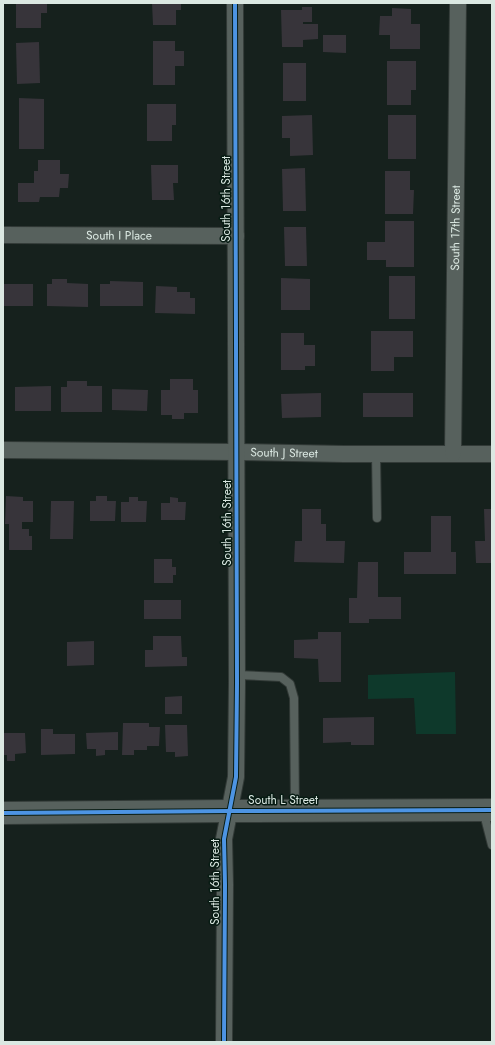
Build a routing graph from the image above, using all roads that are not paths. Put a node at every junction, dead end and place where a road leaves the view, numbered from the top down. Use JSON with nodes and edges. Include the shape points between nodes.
{"nodes":[{"id":1,"x":235,"y":3,"type":"edge"},
{"id":2,"x":458,"y":3,"type":"edge"},
{"id":3,"x":3,"y":235,"type":"edge"},
{"id":4,"x":236,"y":236,"type":"junction"},
{"id":5,"x":3,"y":450,"type":"edge"},
{"id":6,"x":236,"y":452,"type":"junction"},
{"id":7,"x":453,"y":453,"type":"junction"},
{"id":8,"x":376,"y":454,"type":"junction"},
{"id":9,"x":492,"y":454,"type":"edge"},
{"id":10,"x":377,"y":518,"type":"dead end"},
{"id":11,"x":237,"y":675,"type":"junction"},
{"id":12,"x":230,"y":810,"type":"junction"},
{"id":13,"x":295,"y":810,"type":"junction"},
{"id":14,"x":488,"y":810,"type":"edge"},
{"id":15,"x":3,"y":814,"type":"edge"},
{"id":16,"x":492,"y":844,"type":"edge"},
{"id":17,"x":224,"y":1042,"type":"edge"}],
"edges":[{"from":1,"to":4,"type":"street","name":"South 16th Street"},
{"from":2,"to":7,"type":"street","name":"South 17th Street"},
{"from":3,"to":4,"type":"street","name":"South I Place"},
{"from":4,"to":6,"type":"street","name":"South 16th Street"},
{"from":5,"to":6,"type":"street","name":"South J Street"},
{"from":6,"to":8,"type":"street","name":"South J Street"},
{"from":6,"to":11,"type":"street","name":"South 16th Street"},
{"from":7,"to":8,"type":"street","name":"South J Street"},
{"from":7,"to":9,"type":"street","name":"South J Street"},
{"from":8,"to":10,"type":"lane"},
{"from":11,"to":12,"type":"street","name":"South 16th Street","via":[[236,777]]},
{"from":11,"to":13,"type":"lane","via":[[281,676],[290,684],[294,698]]},
{"from":12,"to":13,"type":"street","name":"South L Street"},
{"from":12,"to":15,"type":"street","name":"South L Street"},
{"from":12,"to":17,"type":"street","name":"South 16th Street","via":[[224,839]]},
{"from":13,"to":14,"type":"street","name":"South L Street"},
{"from":14,"to":16,"type":"lane"}]}
